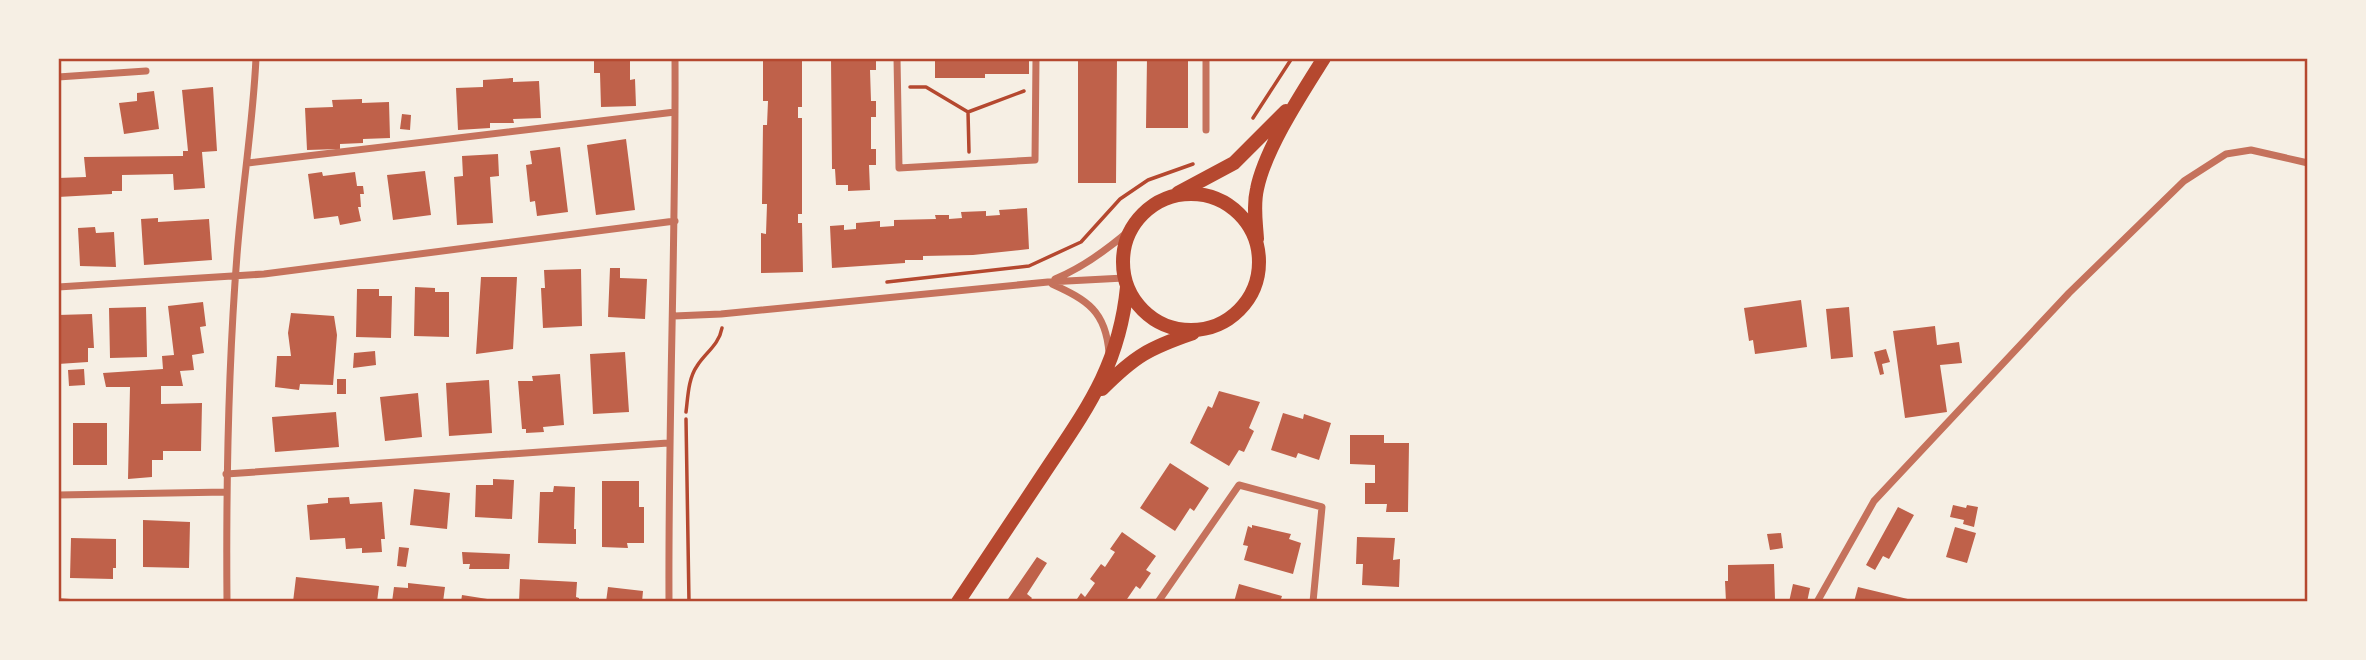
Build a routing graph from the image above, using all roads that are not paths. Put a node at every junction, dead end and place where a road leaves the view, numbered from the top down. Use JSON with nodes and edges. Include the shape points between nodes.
{"nodes":[{"id":1,"x":256,"y":58,"type":"edge"},
{"id":2,"x":675,"y":58,"type":"edge"},
{"id":3,"x":897,"y":58,"type":"edge"},
{"id":4,"x":1036,"y":58,"type":"edge"},
{"id":5,"x":1206,"y":58,"type":"edge"},
{"id":6,"x":1324,"y":58,"type":"edge"},
{"id":7,"x":146,"y":71,"type":"dead end"},
{"id":8,"x":58,"y":77,"type":"edge"},
{"id":9,"x":1297,"y":100,"type":"junction"},
{"id":10,"x":675,"y":112,"type":"junction"},
{"id":11,"x":1206,"y":130,"type":"dead end"},
{"id":12,"x":247,"y":163,"type":"junction"},
{"id":13,"x":2308,"y":163,"type":"edge"},
{"id":14,"x":1157,"y":203,"type":"junction"},
{"id":15,"x":675,"y":221,"type":"junction"},
{"id":16,"x":1131,"y":229,"type":"junction"},
{"id":17,"x":1258,"y":248,"type":"junction"},
{"id":18,"x":236,"y":276,"type":"junction"},
{"id":19,"x":1048,"y":282,"type":"junction"},
{"id":20,"x":1126,"y":283,"type":"junction"},
{"id":21,"x":58,"y":287,"type":"edge"},
{"id":22,"x":674,"y":316,"type":"junction"},
{"id":23,"x":1201,"y":330,"type":"junction"},
{"id":24,"x":1110,"y":363,"type":"junction"},
{"id":25,"x":1094,"y":398,"type":"junction"},
{"id":26,"x":668,"y":443,"type":"junction"},
{"id":27,"x":226,"y":474,"type":"junction"},
{"id":28,"x":226,"y":492,"type":"junction"},
{"id":29,"x":58,"y":495,"type":"edge"},
{"id":30,"x":227,"y":602,"type":"edge"},
{"id":31,"x":669,"y":602,"type":"edge"},
{"id":32,"x":958,"y":602,"type":"edge"},
{"id":33,"x":1158,"y":602,"type":"edge"},
{"id":34,"x":1313,"y":602,"type":"edge"},
{"id":35,"x":1817,"y":602,"type":"edge"}],
"edges":[{"from":1,"to":12,"type":"street"},
{"from":2,"to":10,"type":"street"},
{"from":3,"to":4,"type":"street","via":[[899,168],[1035,160]]},
{"from":5,"to":11,"type":"street"},
{"from":6,"to":9,"type":"main road"},
{"from":7,"to":8,"type":"street"},
{"from":9,"to":14,"type":"main road","via":[[1234,163]]},
{"from":9,"to":17,"type":"main road","via":[[1257,188]]},
{"from":10,"to":12,"type":"street"},
{"from":10,"to":15,"type":"street"},
{"from":12,"to":18,"type":"street"},
{"from":13,"to":35,"type":"street","via":[[2251,150],[2226,154],[2185,181],[2069,293],[1874,501]]},
{"from":14,"to":16,"type":"main road"},
{"from":14,"to":17,"type":"main road","via":[[1177,195],[1219,200],[1237,211]]},
{"from":15,"to":18,"type":"street"},
{"from":15,"to":22,"type":"street"},
{"from":16,"to":19,"type":"street","via":[[1106,251]]},
{"from":16,"to":20,"type":"main road","via":[[1123,262]]},
{"from":17,"to":23,"type":"main road","via":[[1259,270],[1253,291],[1240,310]]},
{"from":18,"to":21,"type":"street"},
{"from":18,"to":27,"type":"street"},
{"from":19,"to":20,"type":"street"},
{"from":19,"to":22,"type":"street"},
{"from":19,"to":24,"type":"street","via":[[1094,308],[1102,321]]},
{"from":20,"to":23,"type":"main road","via":[[1149,316],[1165,326]]},
{"from":20,"to":24,"type":"main road","via":[[1124,321]]},
{"from":22,"to":26,"type":"street"},
{"from":23,"to":25,"type":"main road","via":[[1150,348]]},
{"from":24,"to":25,"type":"main road"},
{"from":25,"to":32,"type":"main road"},
{"from":26,"to":27,"type":"street"},
{"from":26,"to":31,"type":"street"},
{"from":27,"to":28,"type":"street"},
{"from":28,"to":29,"type":"street"},
{"from":28,"to":30,"type":"street"},
{"from":33,"to":34,"type":"street","via":[[1238,485],[1322,507]]}]}
